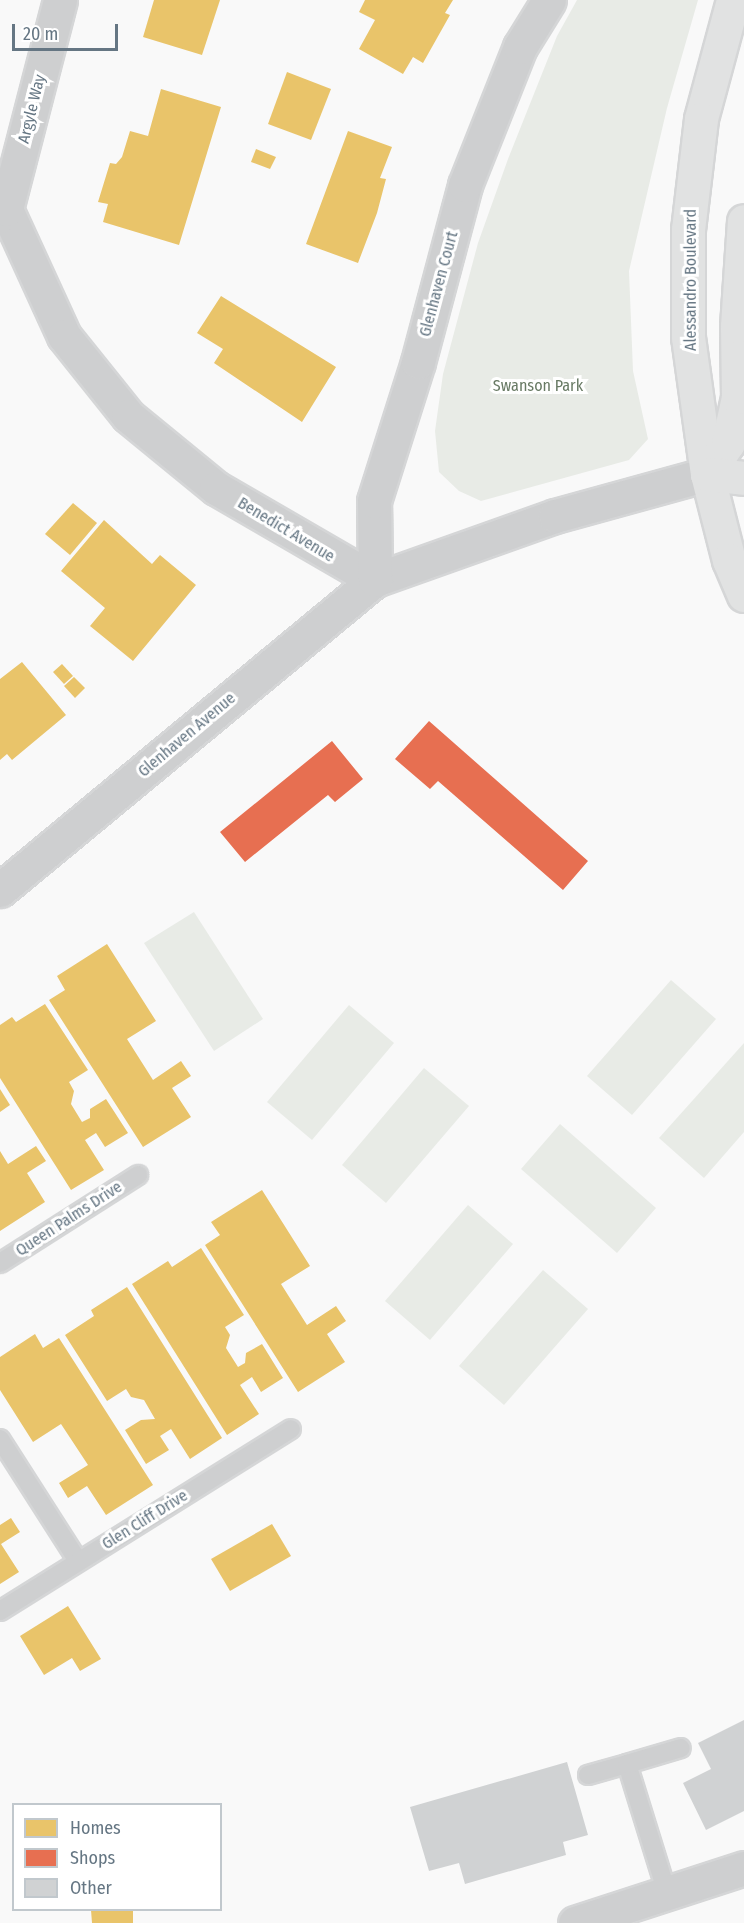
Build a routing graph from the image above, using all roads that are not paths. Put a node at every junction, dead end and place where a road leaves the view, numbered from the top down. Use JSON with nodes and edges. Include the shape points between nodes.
{"nodes":[{"id":1,"x":60,"y":0,"type":"edge"},
{"id":2,"x":549,"y":0,"type":"edge"},
{"id":3,"x":733,"y":0,"type":"edge"},
{"id":4,"x":2,"y":207,"type":"edge"},
{"id":5,"x":744,"y":221,"type":"edge"},
{"id":6,"x":707,"y":474,"type":"junction"},
{"id":7,"x":744,"y":478,"type":"edge"},
{"id":8,"x":375,"y":580,"type":"junction"},
{"id":9,"x":744,"y":595,"type":"edge"},
{"id":10,"x":0,"y":890,"type":"edge"},
{"id":11,"x":138,"y":1175,"type":"dead end"},
{"id":12,"x":0,"y":1263,"type":"edge"},
{"id":13,"x":291,"y":1429,"type":"dead end"},
{"id":14,"x":0,"y":1439,"type":"edge"},
{"id":15,"x":78,"y":1561,"type":"junction"},
{"id":16,"x":0,"y":1611,"type":"edge"},
{"id":17,"x":681,"y":1748,"type":"dead end"},
{"id":18,"x":627,"y":1764,"type":"junction"},
{"id":19,"x":588,"y":1775,"type":"dead end"},
{"id":20,"x":744,"y":1868,"type":"edge"},
{"id":21,"x":667,"y":1893,"type":"junction"},
{"id":22,"x":576,"y":1923,"type":"edge"}],
"edges":[{"from":1,"to":4,"type":"street","name":"Argyle Way"},
{"from":2,"to":8,"type":"street","name":"Glenhaven Court","via":[[520,47],[465,185],[418,362],[374,501]]},
{"from":3,"to":6,"type":"main road","name":"Alessandro Boulevard","via":[[700,119],[688,229],[688,337]]},
{"from":4,"to":8,"type":"street","name":"Benedict Avenue","via":[[64,336],[128,416],[216,488]]},
{"from":5,"to":6,"type":"main road","via":[[737,326],[738,397],[728,443]]},
{"from":6,"to":7,"type":"main road"},
{"from":6,"to":8,"type":"street","via":[[555,516]]},
{"from":6,"to":9,"type":"main road","name":"Alessandro Boulevard","via":[[729,560]]},
{"from":8,"to":10,"type":"street","name":"Glenhaven Avenue"},
{"from":11,"to":12,"type":"lane","name":"Queen Palms Drive"},
{"from":13,"to":15,"type":"lane","name":"Glen Cliff Drive"},
{"from":14,"to":15,"type":"lane"},
{"from":15,"to":16,"type":"lane","name":"Glen Cliff Drive"},
{"from":17,"to":18,"type":"lane"},
{"from":18,"to":19,"type":"lane"},
{"from":18,"to":21,"type":"lane"},
{"from":20,"to":21,"type":"street"},
{"from":21,"to":22,"type":"street"}]}
